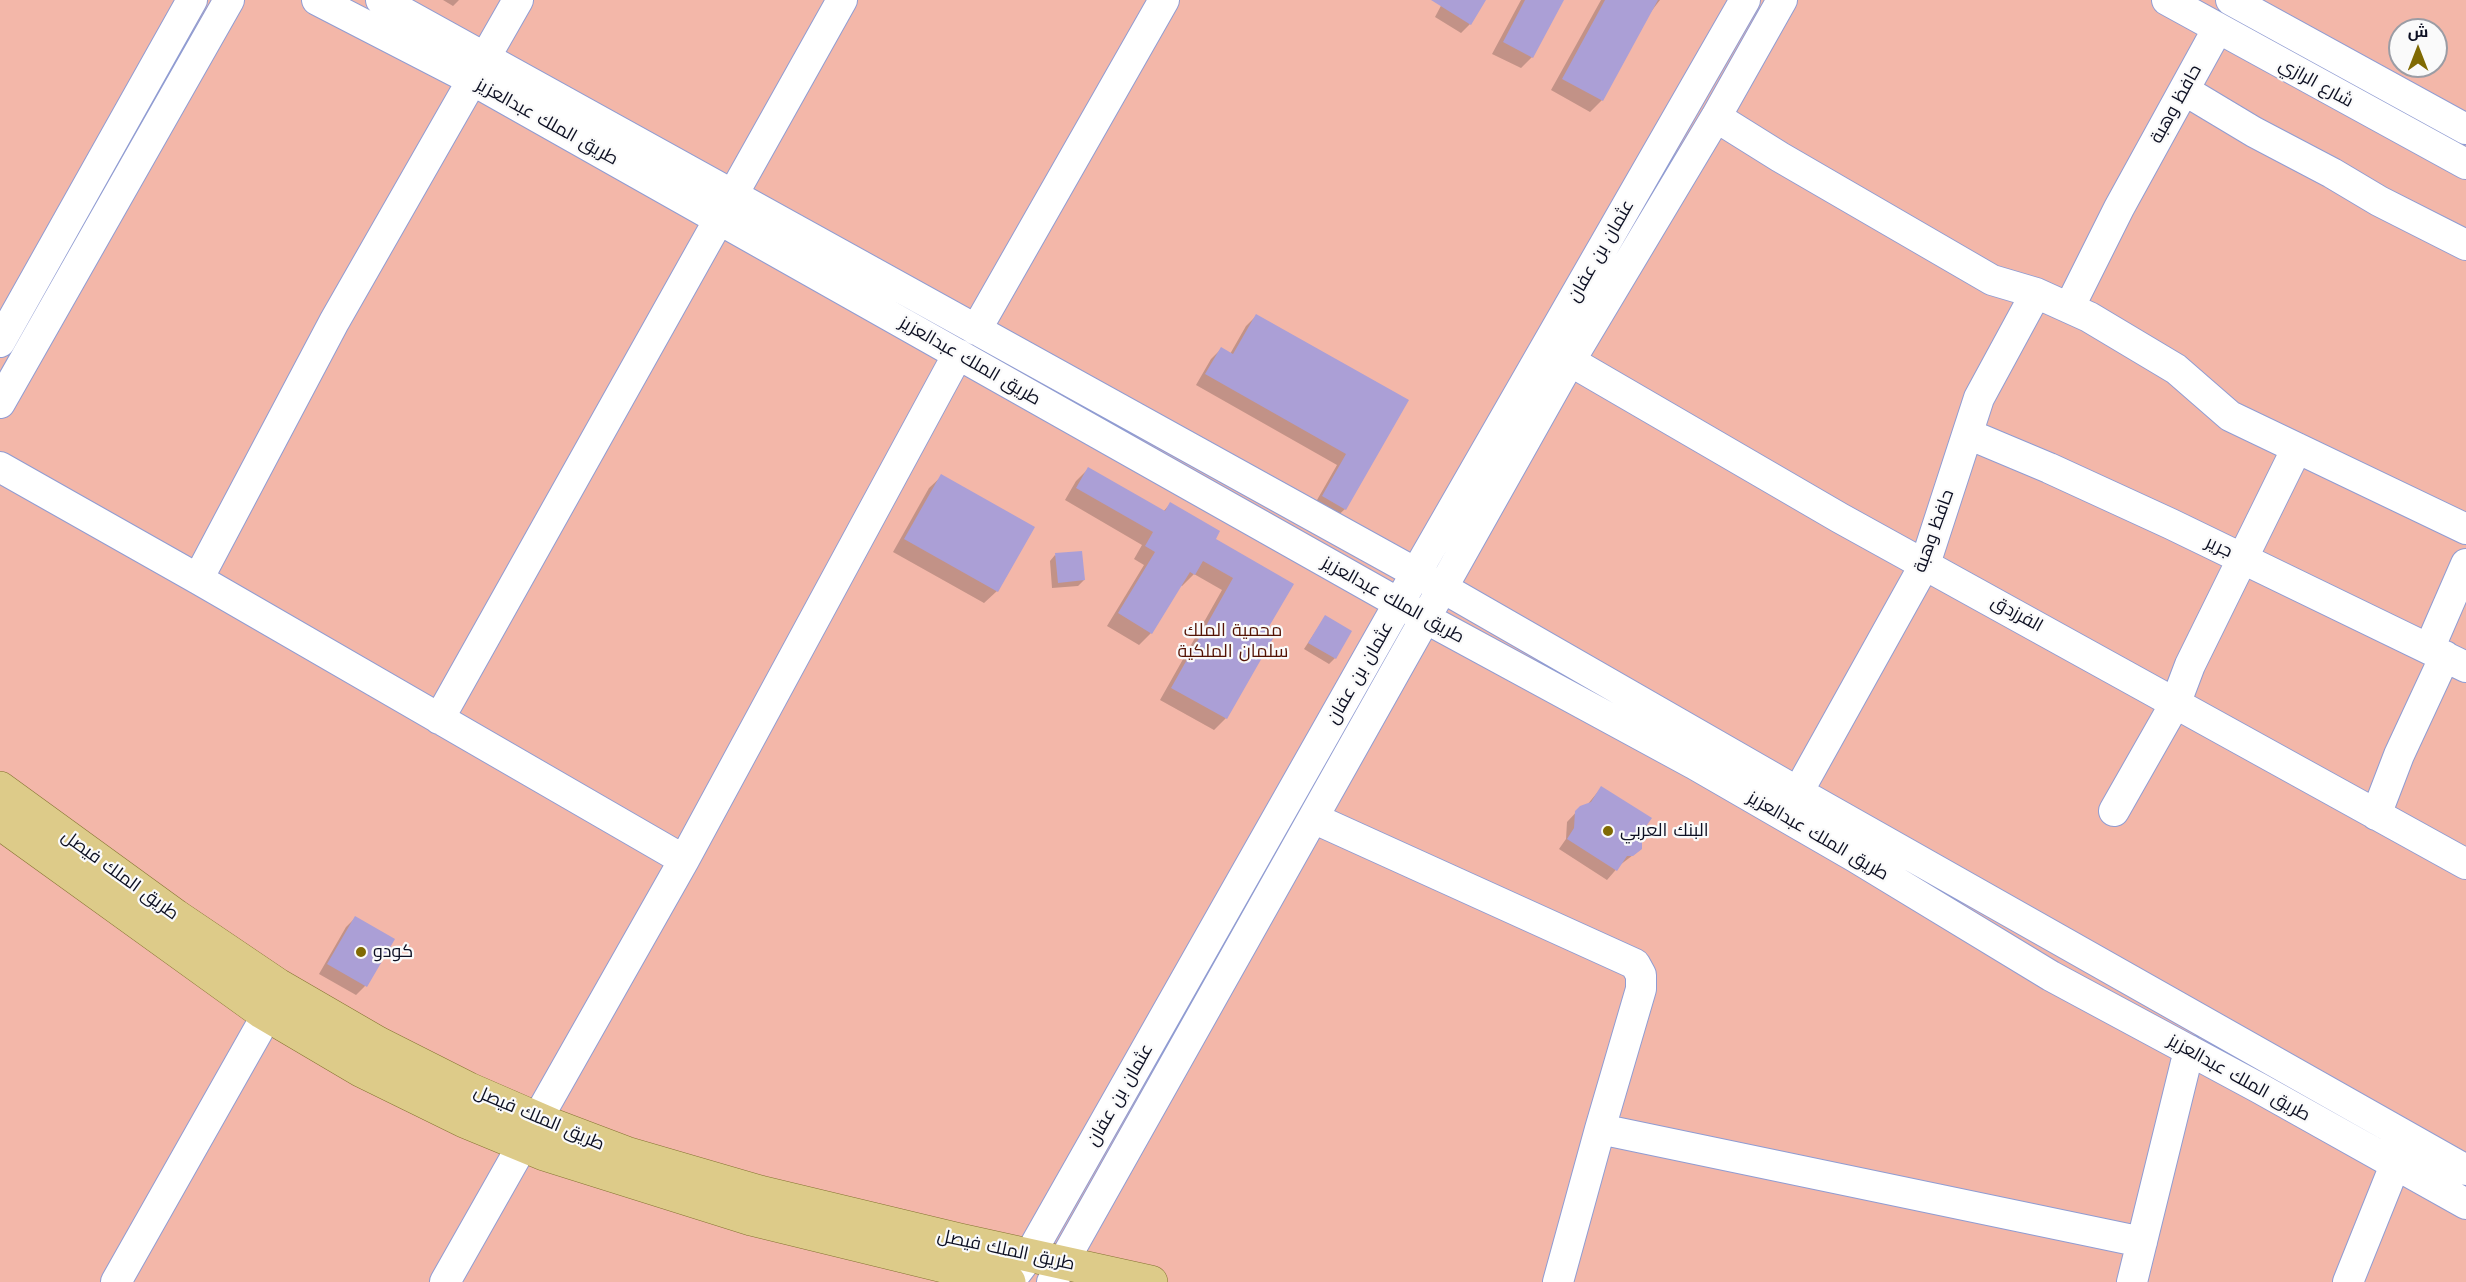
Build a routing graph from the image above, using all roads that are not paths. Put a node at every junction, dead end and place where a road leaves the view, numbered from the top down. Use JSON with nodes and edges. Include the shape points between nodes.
{"nodes":[{"id":1,"x":192,"y":0,"type":"edge"},
{"id":2,"x":229,"y":0,"type":"edge"},
{"id":3,"x":317,"y":0,"type":"edge"},
{"id":4,"x":381,"y":0,"type":"edge"},
{"id":5,"x":518,"y":0,"type":"edge"},
{"id":6,"x":842,"y":0,"type":"edge"},
{"id":7,"x":1164,"y":0,"type":"edge"},
{"id":8,"x":1745,"y":0,"type":"edge"},
{"id":9,"x":1782,"y":0,"type":"edge"},
{"id":10,"x":2167,"y":0,"type":"edge"},
{"id":11,"x":2231,"y":0,"type":"edge"},
{"id":12,"x":2217,"y":28,"type":"junction"},
{"id":13,"x":478,"y":69,"type":"junction"},
{"id":14,"x":2184,"y":90,"type":"junction"},
{"id":15,"x":1716,"y":117,"type":"junction"},
{"id":16,"x":2464,"y":122,"type":"edge"},
{"id":17,"x":2466,"y":164,"type":"edge"},
{"id":18,"x":726,"y":207,"type":"junction"},
{"id":19,"x":2466,"y":245,"type":"edge"},
{"id":20,"x":2036,"y":293,"type":"junction"},
{"id":21,"x":2068,"y":308,"type":"junction"},
{"id":22,"x":975,"y":330,"type":"junction"},
{"id":23,"x":0,"y":342,"type":"edge"},
{"id":24,"x":958,"y":354,"type":"junction"},
{"id":25,"x":1570,"y":361,"type":"junction"},
{"id":26,"x":0,"y":403,"type":"edge"},
{"id":27,"x":1968,"y":434,"type":"junction"},
{"id":28,"x":2297,"y":448,"type":"junction"},
{"id":29,"x":0,"y":467,"type":"edge"},
{"id":30,"x":2466,"y":529,"type":"edge"},
{"id":31,"x":2242,"y":558,"type":"junction"},
{"id":32,"x":1925,"y":564,"type":"junction"},
{"id":33,"x":2466,"y":564,"type":"edge"},
{"id":34,"x":1416,"y":573,"type":"junction"},
{"id":35,"x":198,"y":579,"type":"junction"},
{"id":36,"x":1443,"y":588,"type":"junction"},
{"id":37,"x":1399,"y":603,"type":"junction"},
{"id":38,"x":1425,"y":618,"type":"junction"},
{"id":39,"x":2447,"y":657,"type":"edge"},
{"id":40,"x":2176,"y":702,"type":"junction"},
{"id":41,"x":439,"y":719,"type":"junction"},
{"id":42,"x":0,"y":788,"type":"edge"},
{"id":43,"x":1798,"y":792,"type":"junction"},
{"id":44,"x":2114,"y":811,"type":"dead end"},
{"id":45,"x":2376,"y":814,"type":"junction"},
{"id":46,"x":1313,"y":818,"type":"junction"},
{"id":47,"x":0,"y":823,"type":"edge"},
{"id":48,"x":684,"y":860,"type":"junction"},
{"id":49,"x":2466,"y":864,"type":"edge"},
{"id":50,"x":267,"y":1015,"type":"junction"},
{"id":51,"x":2189,"y":1050,"type":"junction"},
{"id":52,"x":1600,"y":1129,"type":"junction"},
{"id":53,"x":530,"y":1132,"type":"junction"},
{"id":54,"x":2395,"y":1165,"type":"junction"},
{"id":55,"x":2466,"y":1170,"type":"edge"},
{"id":56,"x":2466,"y":1204,"type":"edge"},
{"id":57,"x":2142,"y":1242,"type":"junction"},
{"id":58,"x":1029,"y":1256,"type":"junction"},
{"id":59,"x":1058,"y":1272,"type":"edge"},
{"id":60,"x":116,"y":1282,"type":"edge"},
{"id":61,"x":445,"y":1282,"type":"edge"},
{"id":62,"x":1009,"y":1282,"type":"edge"},
{"id":63,"x":1151,"y":1282,"type":"edge"},
{"id":64,"x":1558,"y":1282,"type":"edge"},
{"id":65,"x":2132,"y":1282,"type":"edge"},
{"id":66,"x":2348,"y":1282,"type":"edge"}],
"edges":[{"from":1,"to":23,"type":"street"},
{"from":2,"to":26,"type":"street"},
{"from":3,"to":13,"type":"street","name":"طريق الملك عبدالعزيز"},
{"from":4,"to":13,"type":"street","name":"طريق الملك عبدالعزيز"},
{"from":5,"to":13,"type":"street"},
{"from":6,"to":18,"type":"street"},
{"from":7,"to":22,"type":"street"},
{"from":8,"to":34,"type":"street","name":"عثمان بن عفان"},
{"from":9,"to":15,"type":"street","name":"عثمان بن عفان"},
{"from":10,"to":12,"type":"street","name":"شارع الرازي"},
{"from":11,"to":16,"type":"street","name":"شارع الرازي"},
{"from":12,"to":14,"type":"street","name":"حافظ وهبة"},
{"from":12,"to":17,"type":"street","name":"شارع الرازي"},
{"from":13,"to":18,"type":"street","name":"طريق الملك عبدالعزيز"},
{"from":13,"to":35,"type":"street","via":[[334,322]]},
{"from":14,"to":19,"type":"street","via":[[2379,201]]},
{"from":14,"to":21,"type":"street","name":"حافظ وهبة"},
{"from":15,"to":20,"type":"street","via":[[1992,280]]},
{"from":15,"to":25,"type":"street","name":"عثمان بن عفان"},
{"from":18,"to":22,"type":"street","name":"طريق الملك عبدالعزيز"},
{"from":18,"to":24,"type":"street","name":"طريق الملك عبدالعزيز"},
{"from":18,"to":41,"type":"street"},
{"from":20,"to":21,"type":"street"},
{"from":20,"to":27,"type":"street","name":"حافظ وهبة","via":[[1979,398]]},
{"from":21,"to":28,"type":"street","via":[[2176,369],[2230,416]]},
{"from":22,"to":34,"type":"street","name":"طريق الملك عبدالعزيز"},
{"from":24,"to":37,"type":"street","name":"طريق الملك عبدالعزيز"},
{"from":24,"to":48,"type":"street"},
{"from":25,"to":32,"type":"street","name":"الفرزدق"},
{"from":25,"to":36,"type":"street","name":"عثمان بن عفان"},
{"from":27,"to":31,"type":"street","name":"جرير"},
{"from":27,"to":32,"type":"street","name":"حافظ وهبة"},
{"from":28,"to":30,"type":"street"},
{"from":28,"to":31,"type":"street"},
{"from":29,"to":35,"type":"street"},
{"from":31,"to":39,"type":"street","name":"جرير"},
{"from":31,"to":40,"type":"street"},
{"from":32,"to":40,"type":"street","name":"الفرزدق"},
{"from":32,"to":43,"type":"street","name":"حافظ وهبة"},
{"from":33,"to":39,"type":"street"},
{"from":34,"to":36,"type":"street","name":"طريق الملك عبدالعزيز"},
{"from":34,"to":37,"type":"street","name":"عثمان بن عفان"},
{"from":35,"to":41,"type":"street"},
{"from":36,"to":38,"type":"street","name":"عثمان بن عفان"},
{"from":36,"to":43,"type":"street","name":"طريق الملك عبدالعزيز"},
{"from":37,"to":38,"type":"street","name":"طريق الملك عبدالعزيز"},
{"from":37,"to":58,"type":"street","name":"عثمان بن عفان"},
{"from":38,"to":46,"type":"street","name":"عثمان بن عفان"},
{"from":38,"to":51,"type":"street","name":"طريق الملك عبدالعزيز","via":[[1694,764],[2050,975]]},
{"from":39,"to":45,"type":"street","via":[[2399,755]]},
{"from":40,"to":44,"type":"street"},
{"from":40,"to":45,"type":"street","name":"الفرزدق"},
{"from":41,"to":48,"type":"street"},
{"from":42,"to":53,"type":"main road","name":"طريق الملك فيصل","via":[[278,985],[378,1043],[469,1089]]},
{"from":43,"to":55,"type":"street","name":"طريق الملك عبدالعزيز"},
{"from":45,"to":49,"type":"street","name":"الفرزدق"},
{"from":46,"to":52,"type":"street","via":[[1635,964],[1641,975],[1641,989]]},
{"from":46,"to":59,"type":"street","name":"عثمان بن عفان"},
{"from":47,"to":50,"type":"main road","name":"طريق الملك فيصل"},
{"from":48,"to":53,"type":"street"},
{"from":50,"to":53,"type":"main road","name":"طريق الملك فيصل","via":[[362,1071],[464,1121]]},
{"from":50,"to":60,"type":"street"},
{"from":51,"to":54,"type":"street","name":"طريق الملك عبدالعزيز"},
{"from":51,"to":57,"type":"street"},
{"from":52,"to":57,"type":"street"},
{"from":52,"to":64,"type":"street"},
{"from":53,"to":58,"type":"main road","name":"طريق الملك فيصل","via":[[627,1153],[760,1192]]},
{"from":53,"to":61,"type":"street"},
{"from":53,"to":62,"type":"main road","name":"طريق الملك فيصل","via":[[544,1154],[752,1219]]},
{"from":54,"to":56,"type":"street","name":"طريق الملك عبدالعزيز"},
{"from":54,"to":66,"type":"street"},
{"from":57,"to":65,"type":"street"},
{"from":58,"to":59,"type":"main road","name":"طريق الملك فيصل"},
{"from":58,"to":62,"type":"street","name":"عثمان بن عفان"},
{"from":59,"to":63,"type":"main road","name":"طريق الملك فيصل"}]}
